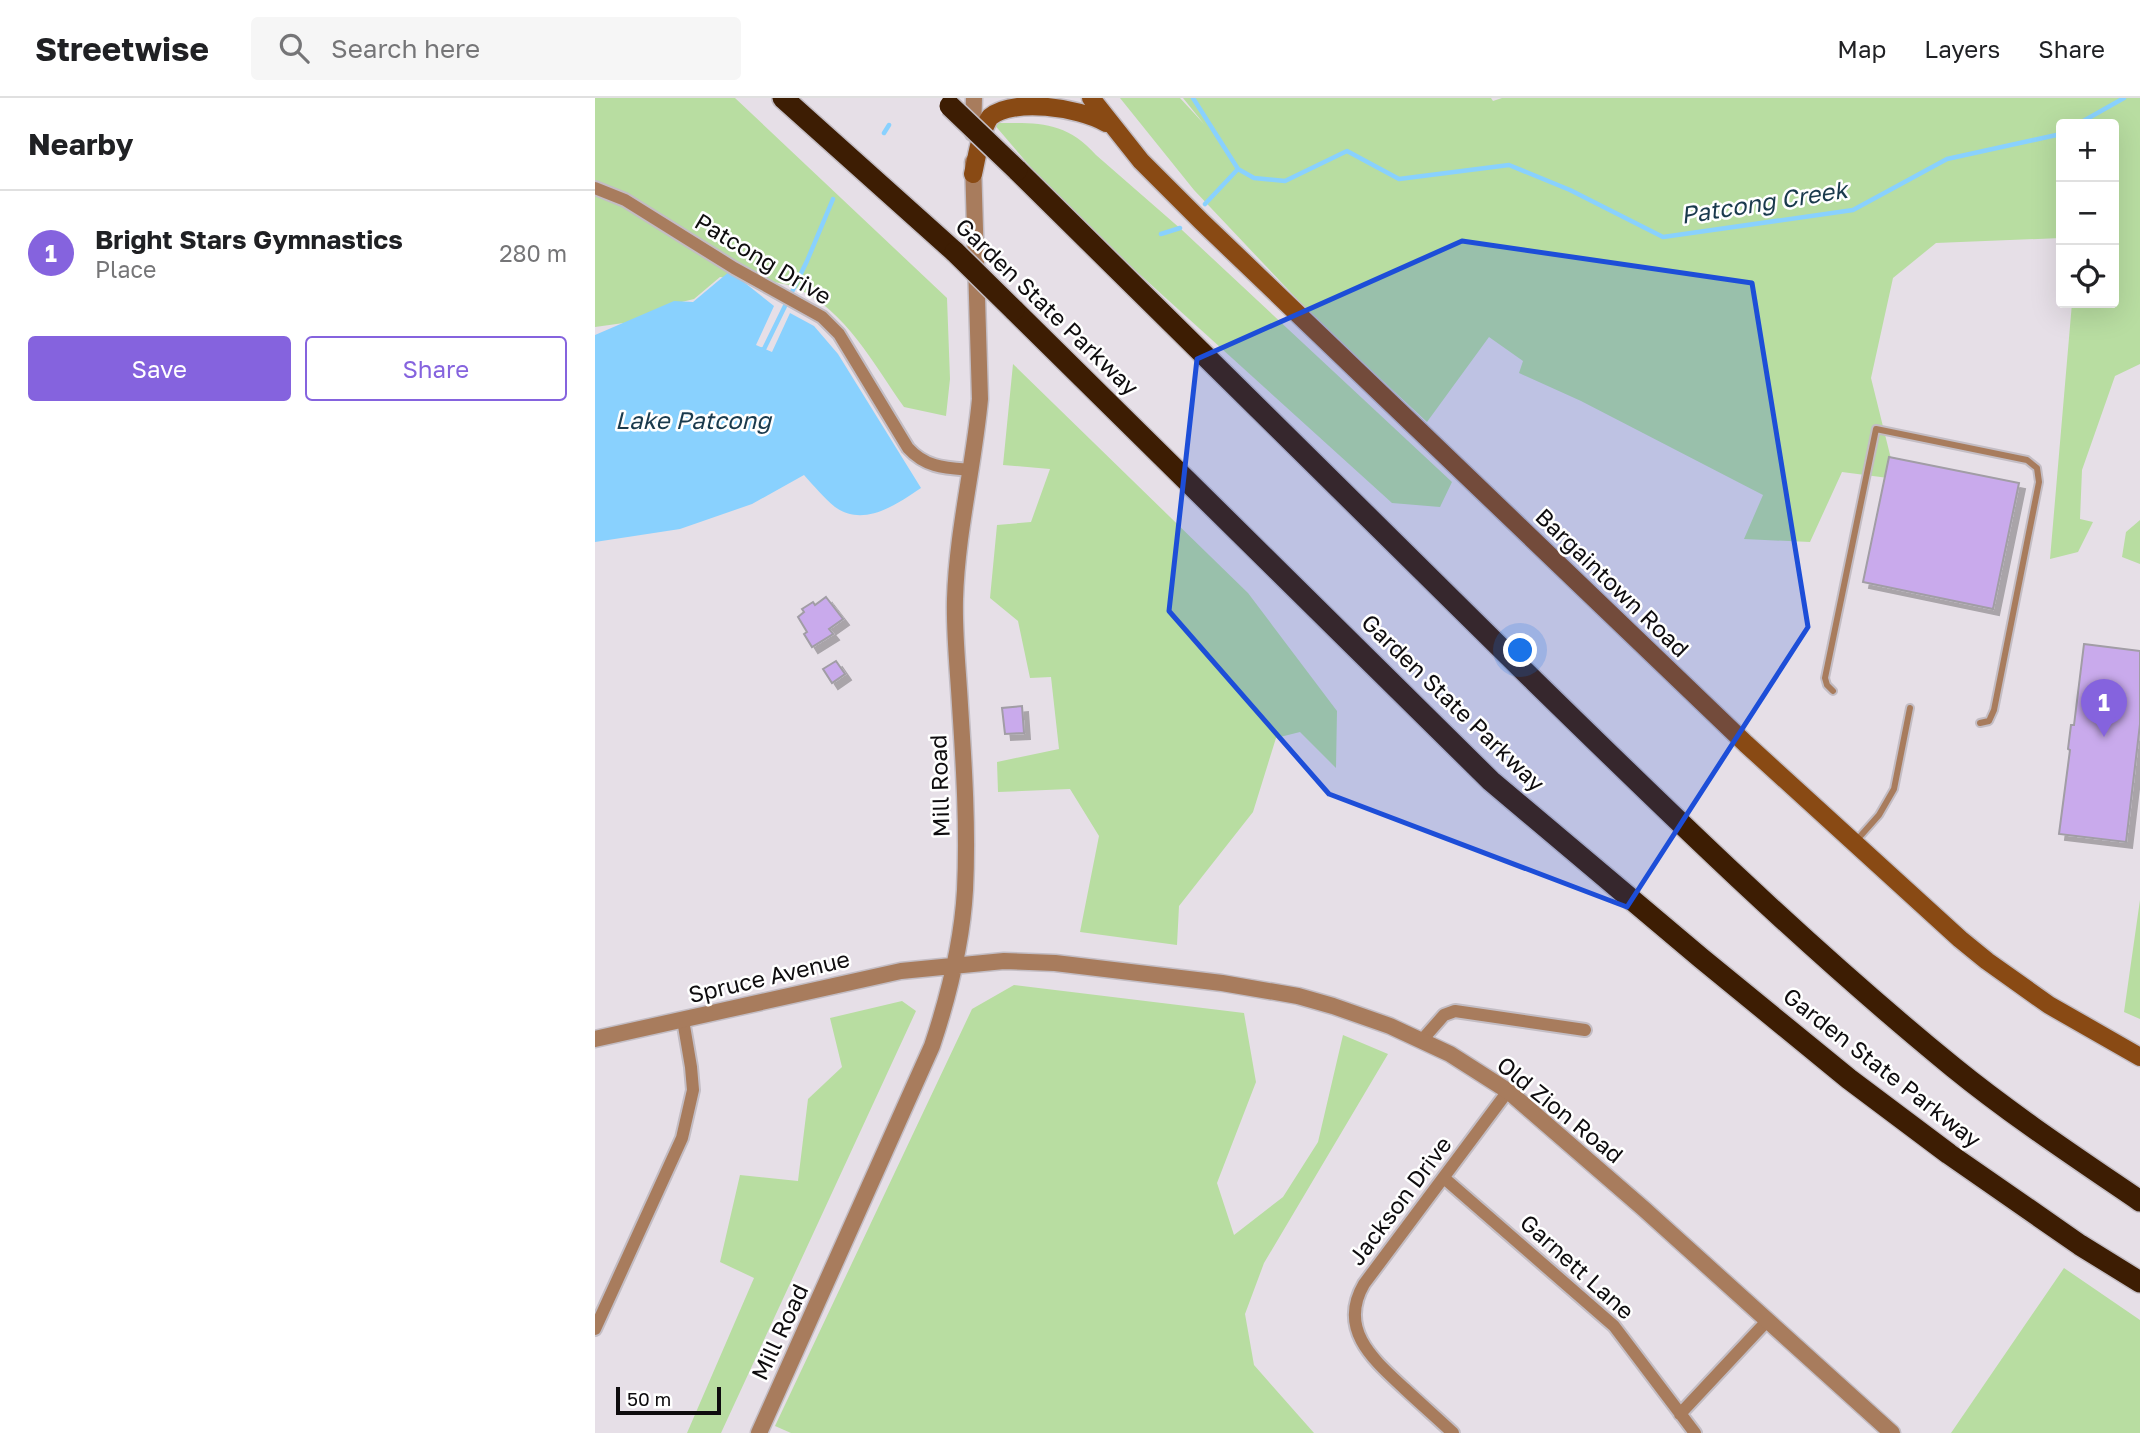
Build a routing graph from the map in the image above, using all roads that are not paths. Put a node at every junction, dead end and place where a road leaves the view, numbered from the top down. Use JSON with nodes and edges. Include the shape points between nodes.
{"nodes":[{"id":1,"x":783,"y":98,"type":"edge"},
{"id":2,"x":974,"y":98,"type":"edge"},
{"id":3,"x":1091,"y":98,"type":"edge"},
{"id":4,"x":945,"y":102,"type":"edge"},
{"id":5,"x":1111,"y":125,"type":"junction"},
{"id":6,"x":973,"y":174,"type":"junction"},
{"id":7,"x":595,"y":188,"type":"edge"},
{"id":8,"x":971,"y":470,"type":"junction"},
{"id":9,"x":1833,"y":691,"type":"dead end"},
{"id":10,"x":1910,"y":708,"type":"dead end"},
{"id":11,"x":1980,"y":723,"type":"dead end"},
{"id":12,"x":1855,"y":843,"type":"junction"},
{"id":13,"x":954,"y":965,"type":"junction"},
{"id":14,"x":683,"y":1020,"type":"junction"},
{"id":15,"x":1585,"y":1030,"type":"dead end"},
{"id":16,"x":595,"y":1039,"type":"edge"},
{"id":17,"x":1422,"y":1040,"type":"junction"},
{"id":18,"x":2140,"y":1057,"type":"edge"},
{"id":19,"x":1508,"y":1091,"type":"junction"},
{"id":20,"x":1444,"y":1178,"type":"junction"},
{"id":21,"x":2140,"y":1201,"type":"edge"},
{"id":22,"x":2140,"y":1282,"type":"edge"},
{"id":23,"x":1767,"y":1321,"type":"junction"},
{"id":24,"x":595,"y":1329,"type":"edge"},
{"id":25,"x":1680,"y":1414,"type":"junction"},
{"id":26,"x":759,"y":1433,"type":"edge"},
{"id":27,"x":1453,"y":1433,"type":"edge"},
{"id":28,"x":1695,"y":1433,"type":"edge"},
{"id":29,"x":1892,"y":1433,"type":"edge"}],
"edges":[{"from":1,"to":22,"type":"highway","name":"Garden State Parkway","bridge":true,"via":[[955,252],[1491,781],[1849,1079],[1948,1154]]},
{"from":2,"to":6,"type":"street","name":"Mill Road"},
{"from":3,"to":5,"type":"main road","name":"Bargaintown Road"},
{"from":4,"to":21,"type":"highway","name":"Garden State Parkway","bridge":true,"via":[[1761,900],[1955,1069]]},
{"from":5,"to":6,"type":"main road","via":[[1047,101],[1008,103],[987,123]]},
{"from":5,"to":12,"type":"main road","name":"Bargaintown Road","via":[[1170,191],[1464,476]]},
{"from":6,"to":8,"type":"street","name":"Mill Road","via":[[980,398]]},
{"from":7,"to":8,"type":"street","name":"Patcong Drive","via":[[625,200],[734,268],[816,312],[839,334],[908,448],[925,463]]},
{"from":8,"to":13,"type":"street","name":"Mill Road","via":[[955,600],[965,859]]},
{"from":9,"to":11,"type":"lane","via":[[1825,678],[1876,429],[2027,460],[2037,468],[2039,482],[1994,710],[1989,721]]},
{"from":10,"to":12,"type":"lane","via":[[1894,789],[1879,816]]},
{"from":12,"to":18,"type":"main road","name":"Bargaintown Road","via":[[1987,961],[2057,1010]]},
{"from":13,"to":14,"type":"street","name":"Spruce Avenue","via":[[901,971]]},
{"from":13,"to":17,"type":"street","name":"Old Zion Road","via":[[1040,962],[1260,989],[1333,1006]]},
{"from":13,"to":26,"type":"street","name":"Mill Road","via":[[923,1070]]},
{"from":14,"to":16,"type":"street","name":"Spruce Avenue"},
{"from":14,"to":24,"type":"street","via":[[692,1090],[682,1138]]},
{"from":15,"to":17,"type":"street","via":[[1455,1012],[1444,1015]]},
{"from":17,"to":19,"type":"street","name":"Old Zion Road"},
{"from":19,"to":20,"type":"street","name":"Jackson Drive"},
{"from":19,"to":23,"type":"street","name":"Old Zion Road"},
{"from":20,"to":25,"type":"street","name":"Garnett Lane","via":[[1614,1326]]},
{"from":20,"to":27,"type":"street","name":"Jackson Drive","via":[[1364,1284],[1356,1317],[1359,1338],[1369,1355]]},
{"from":23,"to":25,"type":"street"},
{"from":23,"to":29,"type":"street","name":"Old Zion Road"},
{"from":25,"to":28,"type":"street","name":"Garnett Lane"}]}
